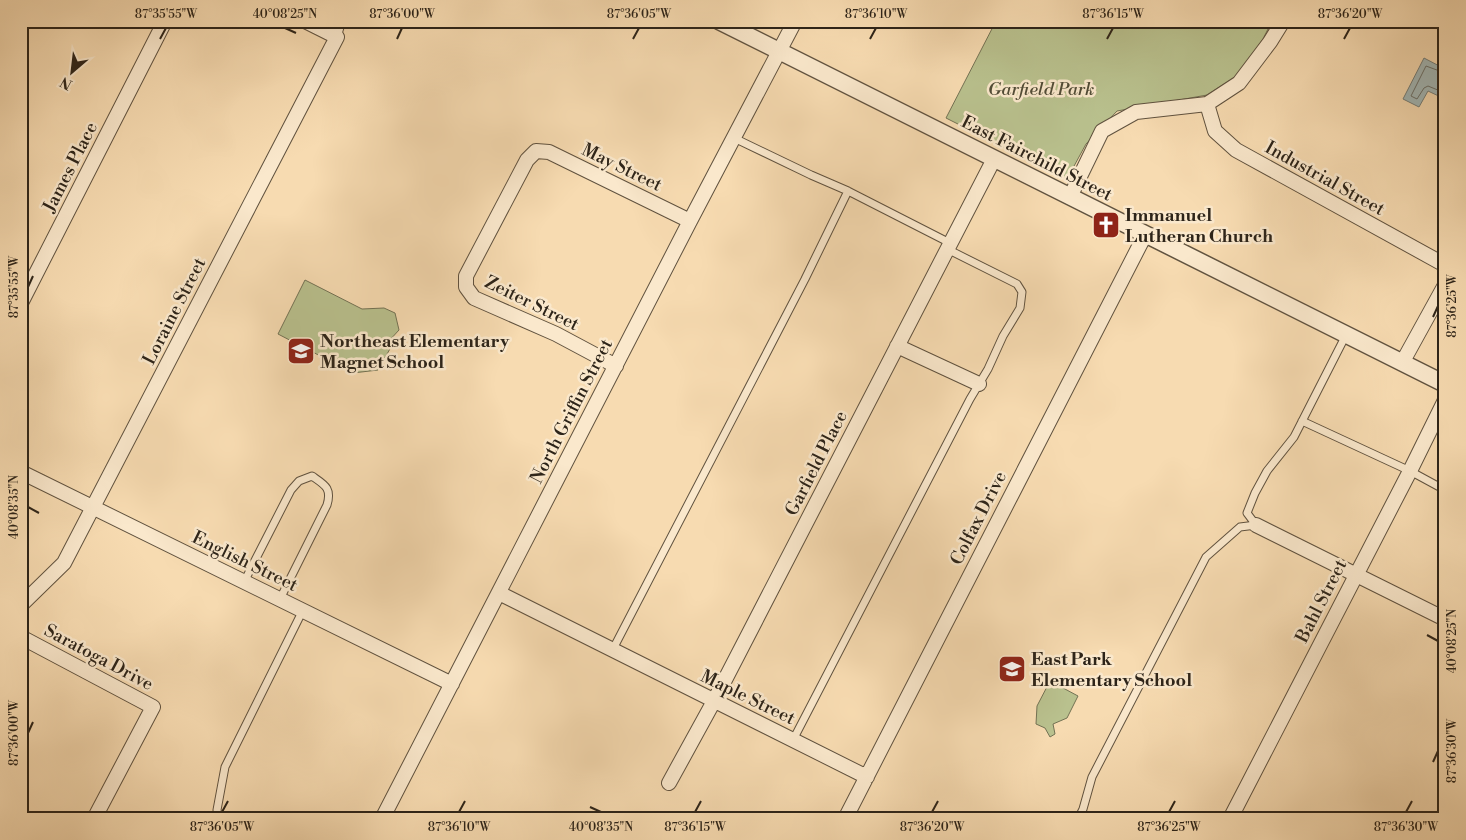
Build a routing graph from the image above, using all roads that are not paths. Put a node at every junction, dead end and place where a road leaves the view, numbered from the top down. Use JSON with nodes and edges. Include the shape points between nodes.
{"nodes":[{"id":1,"x":165,"y":21,"type":"edge"},
{"id":2,"x":305,"y":21,"type":"edge"},
{"id":3,"x":342,"y":21,"type":"edge"},
{"id":4,"x":719,"y":21,"type":"edge"},
{"id":5,"x":795,"y":21,"type":"edge"},
{"id":6,"x":1283,"y":21,"type":"edge"},
{"id":7,"x":337,"y":37,"type":"junction"},
{"id":8,"x":780,"y":51,"type":"junction"},
{"id":9,"x":1207,"y":104,"type":"junction"},
{"id":10,"x":734,"y":138,"type":"junction"},
{"id":11,"x":536,"y":151,"type":"joint"},
{"id":12,"x":994,"y":159,"type":"junction"},
{"id":13,"x":848,"y":190,"type":"junction"},
{"id":14,"x":1070,"y":197,"type":"junction"},
{"id":15,"x":690,"y":221,"type":"junction"},
{"id":16,"x":1145,"y":235,"type":"junction"},
{"id":17,"x":949,"y":246,"type":"junction"},
{"id":18,"x":1445,"y":265,"type":"edge"},
{"id":19,"x":1445,"y":285,"type":"edge"},
{"id":20,"x":21,"y":303,"type":"edge"},
{"id":21,"x":1346,"y":334,"type":"junction"},
{"id":22,"x":897,"y":346,"type":"junction"},
{"id":23,"x":1402,"y":363,"type":"junction"},
{"id":24,"x":616,"y":366,"type":"junction"},
{"id":25,"x":979,"y":384,"type":"junction"},
{"id":26,"x":1445,"y":384,"type":"edge"},
{"id":27,"x":1445,"y":400,"type":"edge"},
{"id":28,"x":1302,"y":421,"type":"junction"},
{"id":29,"x":1410,"y":471,"type":"junction"},
{"id":30,"x":21,"y":472,"type":"edge"},
{"id":31,"x":1445,"y":490,"type":"edge"},
{"id":32,"x":93,"y":507,"type":"junction"},
{"id":33,"x":1256,"y":524,"type":"junction"},
{"id":34,"x":1356,"y":574,"type":"junction"},
{"id":35,"x":244,"y":582,"type":"junction"},
{"id":36,"x":499,"y":593,"type":"junction"},
{"id":37,"x":280,"y":599,"type":"junction"},
{"id":38,"x":21,"y":605,"type":"edge"},
{"id":39,"x":302,"y":610,"type":"junction"},
{"id":40,"x":1445,"y":619,"type":"edge"},
{"id":41,"x":21,"y":637,"type":"edge"},
{"id":42,"x":612,"y":651,"type":"junction"},
{"id":43,"x":452,"y":684,"type":"junction"},
{"id":44,"x":714,"y":701,"type":"junction"},
{"id":45,"x":793,"y":740,"type":"junction"},
{"id":46,"x":867,"y":777,"type":"junction"},
{"id":47,"x":670,"y":783,"type":"dead end"},
{"id":48,"x":94,"y":819,"type":"edge"},
{"id":49,"x":219,"y":819,"type":"edge"},
{"id":50,"x":382,"y":819,"type":"edge"},
{"id":51,"x":845,"y":819,"type":"edge"},
{"id":52,"x":1078,"y":819,"type":"edge"},
{"id":53,"x":1230,"y":819,"type":"edge"}],
"edges":[{"from":1,"to":20,"type":"street","name":"James Place"},
{"from":2,"to":7,"type":"street"},
{"from":3,"to":7,"type":"lane","name":"Loraine Street"},
{"from":4,"to":8,"type":"street","name":"East Fairchild Street"},
{"from":5,"to":8,"type":"street","name":"North Griffin Street"},
{"from":6,"to":9,"type":"street","via":[[1239,82]]},
{"from":7,"to":32,"type":"street","name":"Loraine Street"},
{"from":8,"to":10,"type":"street","name":"North Griffin Street"},
{"from":8,"to":12,"type":"street","name":"East Fairchild Street"},
{"from":9,"to":14,"type":"street","via":[[1136,112],[1102,131]]},
{"from":9,"to":18,"type":"street","name":"Industrial Street","via":[[1215,131],[1236,150]]},
{"from":10,"to":13,"type":"lane"},
{"from":10,"to":15,"type":"street","name":"North Griffin Street"},
{"from":11,"to":15,"type":"street","name":"May Street","via":[[549,152]]},
{"from":11,"to":24,"type":"street","name":"Zeiter Street","via":[[527,160],[466,276],[466,287],[474,298],[556,334]]},
{"from":12,"to":14,"type":"street","name":"East Fairchild Street"},
{"from":12,"to":17,"type":"street","name":"Garfield Place"},
{"from":13,"to":17,"type":"lane"},
{"from":13,"to":42,"type":"lane"},
{"from":14,"to":16,"type":"street","name":"East Fairchild Street"},
{"from":15,"to":24,"type":"street","name":"North Griffin Street"},
{"from":16,"to":21,"type":"street","name":"East Fairchild Street"},
{"from":16,"to":46,"type":"street","name":"Colfax Drive"},
{"from":17,"to":22,"type":"street","name":"Garfield Place"},
{"from":17,"to":25,"type":"lane","via":[[1017,284],[1022,292],[1020,308]]},
{"from":19,"to":23,"type":"street"},
{"from":21,"to":23,"type":"street","name":"East Fairchild Street"},
{"from":21,"to":28,"type":"lane"},
{"from":22,"to":25,"type":"street"},
{"from":22,"to":44,"type":"street","name":"Garfield Place"},
{"from":23,"to":26,"type":"street","name":"East Fairchild Street"},
{"from":24,"to":36,"type":"street","name":"North Griffin Street"},
{"from":25,"to":45,"type":"lane"},
{"from":27,"to":29,"type":"street","name":"Bahl Street"},
{"from":28,"to":29,"type":"lane"},
{"from":28,"to":33,"type":"lane","via":[[1255,493],[1247,513]]},
{"from":29,"to":31,"type":"lane"},
{"from":29,"to":34,"type":"street","name":"Bahl Street"},
{"from":30,"to":32,"type":"street","name":"English Street"},
{"from":32,"to":35,"type":"street","name":"English Street"},
{"from":32,"to":38,"type":"street","name":"Loraine Street","via":[[64,563]]},
{"from":33,"to":34,"type":"street"},
{"from":33,"to":52,"type":"lane","via":[[1240,527],[1206,557],[1092,778]]},
{"from":34,"to":40,"type":"street"},
{"from":34,"to":53,"type":"street","name":"Bahl Street"},
{"from":35,"to":37,"type":"street","name":"English Street"},
{"from":35,"to":37,"type":"lane","via":[[291,490],[312,476],[326,486],[330,496]]},
{"from":36,"to":42,"type":"street","name":"Maple Street"},
{"from":36,"to":43,"type":"street","name":"North Griffin Street"},
{"from":37,"to":39,"type":"street","name":"English Street"},
{"from":39,"to":43,"type":"street","name":"English Street"},
{"from":39,"to":49,"type":"lane","via":[[225,767],[217,810]]},
{"from":41,"to":48,"type":"street","name":"Saratoga Drive","via":[[153,707]]},
{"from":42,"to":44,"type":"street","name":"Maple Street"},
{"from":43,"to":50,"type":"street","name":"North Griffin Street"},
{"from":44,"to":45,"type":"street","name":"Maple Street"},
{"from":44,"to":47,"type":"street","name":"Garfield Place"},
{"from":45,"to":46,"type":"street","name":"Maple Street"},
{"from":46,"to":51,"type":"street","name":"Colfax Drive"}]}
